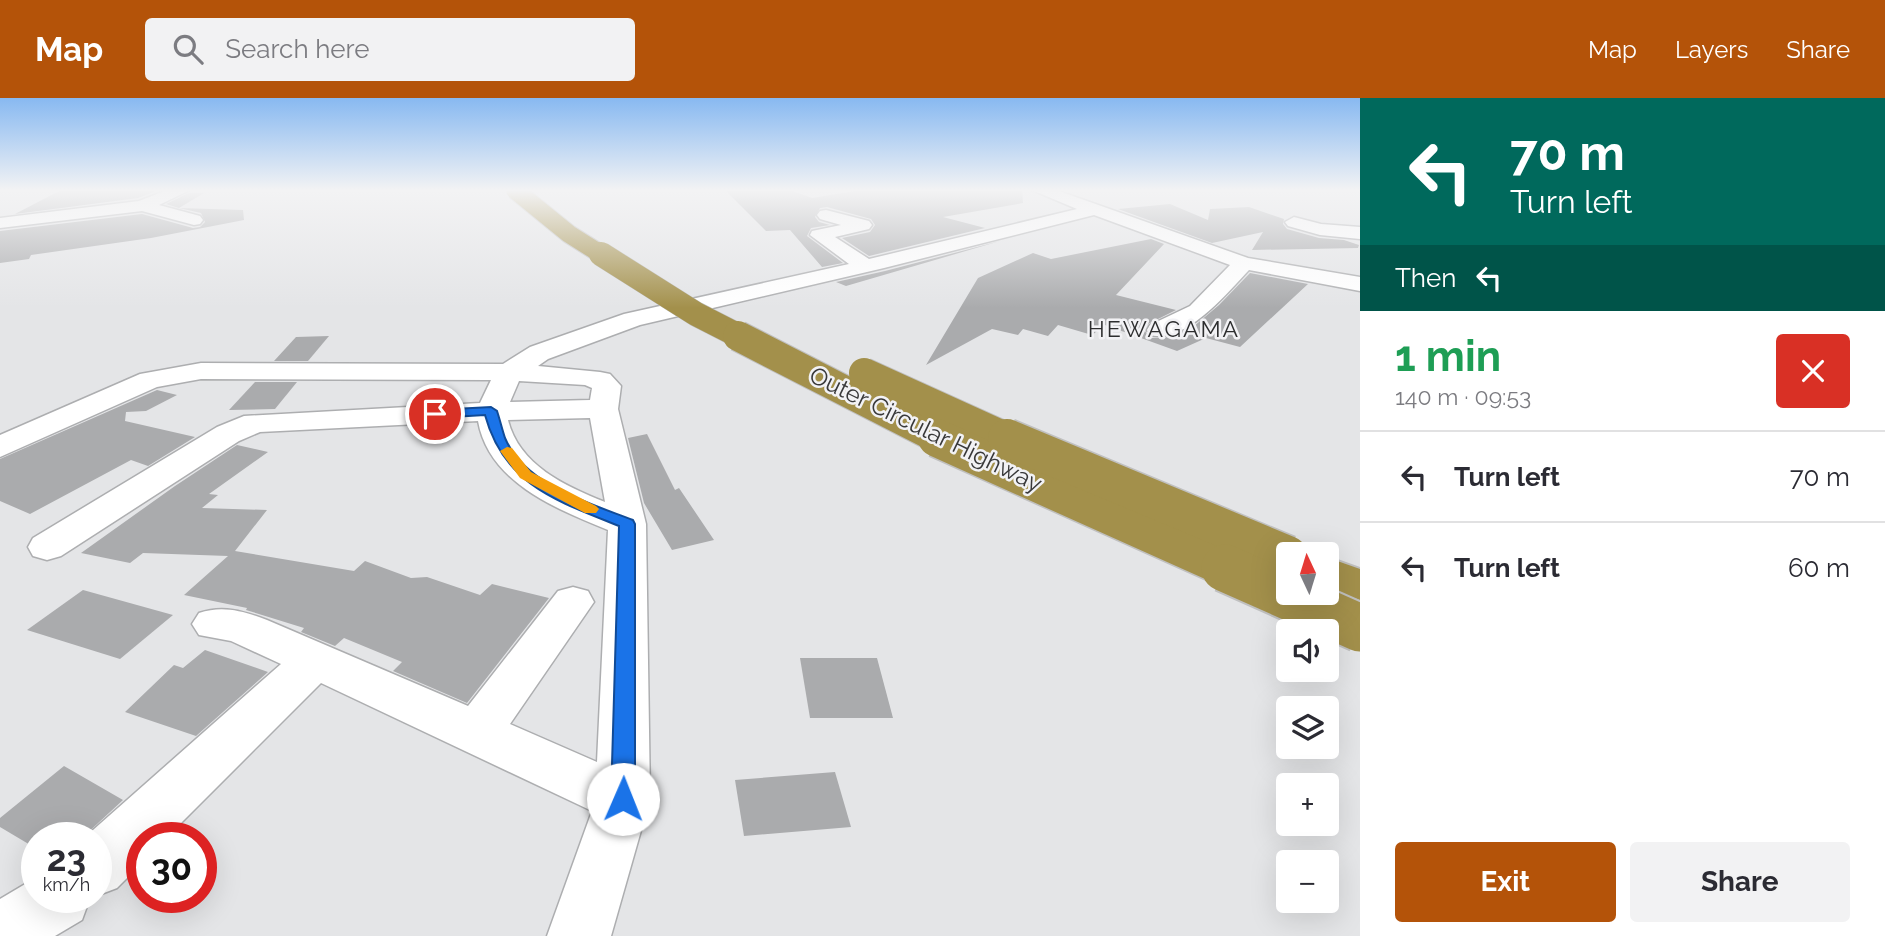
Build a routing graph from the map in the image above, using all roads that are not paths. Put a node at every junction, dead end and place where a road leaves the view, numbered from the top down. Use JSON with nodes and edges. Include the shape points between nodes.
{"nodes":[{"id":1,"x":563,"y":229,"type":"edge"},
{"id":2,"x":600,"y":229,"type":"edge"},
{"id":3,"x":845,"y":229,"type":"edge"},
{"id":4,"x":1016,"y":229,"type":"edge"},
{"id":5,"x":1148,"y":229,"type":"edge"},
{"id":6,"x":1321,"y":229,"type":"edge"},
{"id":7,"x":1360,"y":233,"type":"edge"},
{"id":8,"x":1244,"y":263,"type":"junction"},
{"id":9,"x":866,"y":266,"type":"junction"},
{"id":10,"x":1360,"y":284,"type":"edge"},
{"id":11,"x":1159,"y":330,"type":"dead end"},
{"id":12,"x":509,"y":372,"type":"junction"},
{"id":13,"x":603,"y":409,"type":"junction"},
{"id":14,"x":491,"y":411,"type":"junction"},
{"id":15,"x":0,"y":447,"type":"edge"},
{"id":16,"x":627,"y":524,"type":"junction"},
{"id":17,"x":47,"y":547,"type":"dead end"},
{"id":18,"x":1276,"y":550,"type":"edge"},
{"id":19,"x":1339,"y":576,"type":"edge"},
{"id":20,"x":1360,"y":585,"type":"edge"},
{"id":21,"x":573,"y":602,"type":"dead end"},
{"id":22,"x":214,"y":624,"type":"dead end"},
{"id":23,"x":1360,"y":628,"type":"edge"},
{"id":24,"x":316,"y":660,"type":"junction"},
{"id":25,"x":476,"y":733,"type":"junction"},
{"id":26,"x":623,"y":799,"type":"junction"},
{"id":27,"x":112,"y":852,"type":"edge"},
{"id":28,"x":35,"y":913,"type":"edge"},
{"id":29,"x":0,"y":934,"type":"edge"},
{"id":30,"x":579,"y":936,"type":"edge"}],
"edges":[{"from":1,"to":23,"type":"highway","name":"Outer Circular Highway","bridge":true,"via":[[696,314],[919,430]]},
{"from":2,"to":18,"type":"highway","name":"Outer Circular Highway","bridge":true,"via":[[775,330],[963,420]]},
{"from":3,"to":9,"type":"street","via":[[819,235]]},
{"from":4,"to":9,"type":"street"},
{"from":5,"to":8,"type":"street"},
{"from":6,"to":7,"type":"street"},
{"from":8,"to":10,"type":"street"},
{"from":8,"to":11,"type":"street","via":[[1198,311]]},
{"from":9,"to":12,"type":"street","via":[[633,319],[539,353]]},
{"from":12,"to":13,"type":"street","via":[[600,380],[607,386]]},
{"from":12,"to":14,"type":"street"},
{"from":12,"to":15,"type":"street","via":[[201,371],[170,375]]},
{"from":13,"to":14,"type":"street"},
{"from":13,"to":16,"type":"street"},
{"from":14,"to":16,"type":"street","via":[[499,441],[526,475],[574,503]]},
{"from":14,"to":17,"type":"street","via":[[255,423],[228,434]]},
{"from":16,"to":26,"type":"street"},
{"from":19,"to":20,"type":"highway"},
{"from":21,"to":25,"type":"street"},
{"from":22,"to":24,"type":"street","via":[[235,625]]},
{"from":24,"to":25,"type":"street"},
{"from":24,"to":27,"type":"street"},
{"from":25,"to":26,"type":"street"},
{"from":26,"to":30,"type":"street"},
{"from":28,"to":29,"type":"street"}]}
